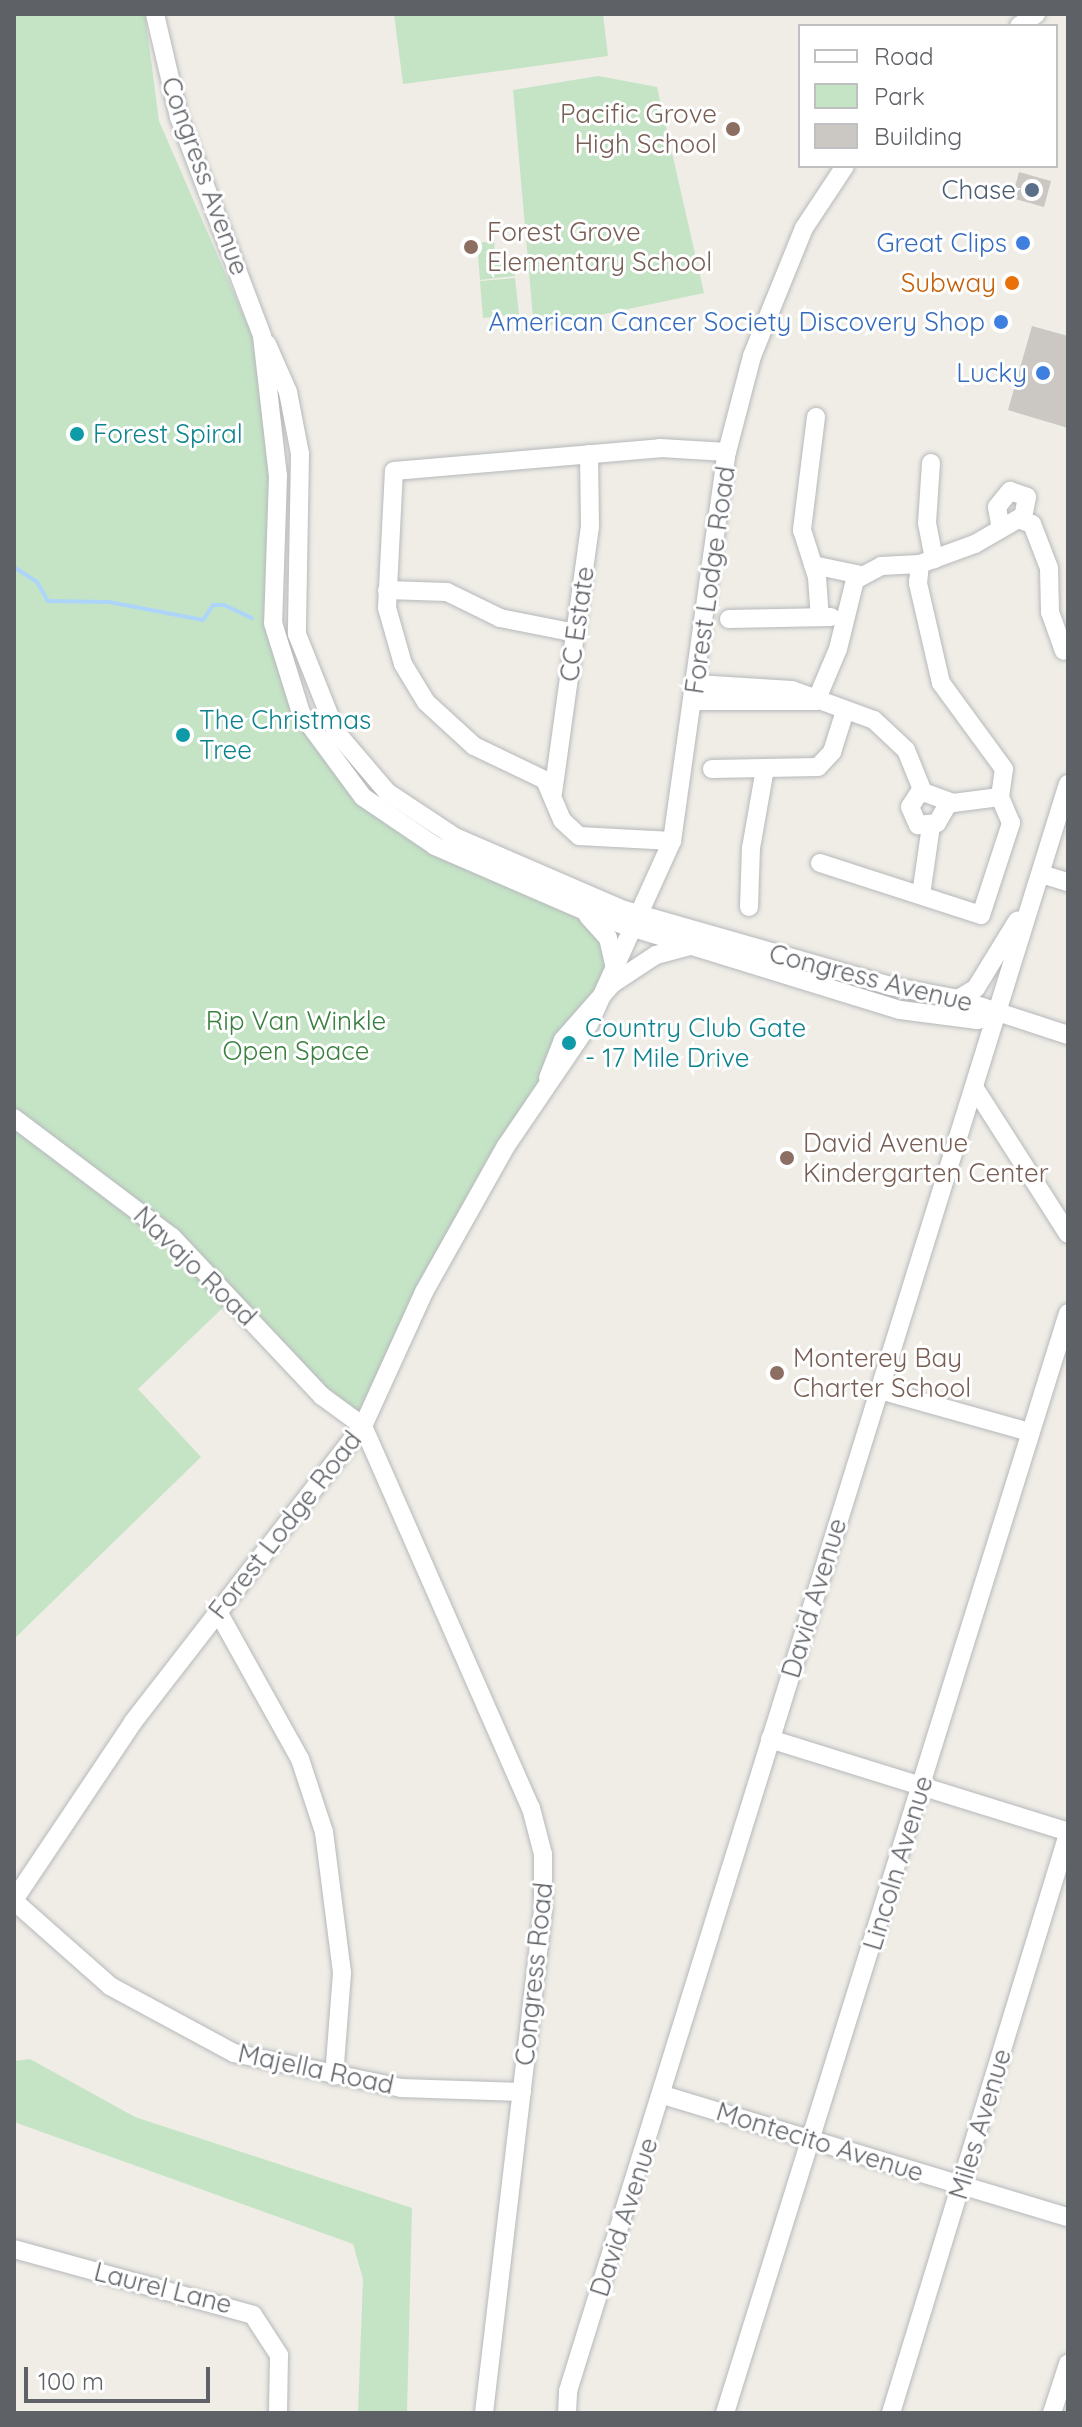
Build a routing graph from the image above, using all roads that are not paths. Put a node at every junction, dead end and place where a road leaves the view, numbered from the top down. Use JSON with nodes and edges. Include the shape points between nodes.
{"nodes":[{"id":1,"x":155,"y":14,"type":"edge"},
{"id":2,"x":844,"y":168,"type":"edge"},
{"id":3,"x":262,"y":336,"type":"junction"},
{"id":4,"x":816,"y":417,"type":"dead end"},
{"id":5,"x":727,"y":452,"type":"junction"},
{"id":6,"x":589,"y":454,"type":"junction"},
{"id":7,"x":931,"y":463,"type":"dead end"},
{"id":8,"x":1023,"y":518,"type":"junction"},
{"id":9,"x":1000,"y":524,"type":"junction"},
{"id":10,"x":927,"y":562,"type":"junction"},
{"id":11,"x":813,"y":565,"type":"junction"},
{"id":12,"x":861,"y":575,"type":"junction"},
{"id":13,"x":387,"y":590,"type":"junction"},
{"id":14,"x":820,"y":616,"type":"junction"},
{"id":15,"x":842,"y":617,"type":"junction"},
{"id":16,"x":729,"y":619,"type":"dead end"},
{"id":17,"x":576,"y":633,"type":"junction"},
{"id":18,"x":1064,"y":651,"type":"dead end"},
{"id":19,"x":695,"y":692,"type":"junction"},
{"id":20,"x":816,"y":701,"type":"junction"},
{"id":21,"x":845,"y":711,"type":"junction"},
{"id":22,"x":712,"y":769,"type":"dead end"},
{"id":23,"x":765,"y":769,"type":"junction"},
{"id":24,"x":1068,"y":784,"type":"edge"},
{"id":25,"x":921,"y":790,"type":"junction"},
{"id":26,"x":553,"y":793,"type":"junction"},
{"id":27,"x":1000,"y":797,"type":"junction"},
{"id":28,"x":948,"y":802,"type":"junction"},
{"id":29,"x":931,"y":826,"type":"junction"},
{"id":30,"x":672,"y":841,"type":"junction"},
{"id":31,"x":820,"y":863,"type":"dead end"},
{"id":32,"x":1041,"y":874,"type":"junction"},
{"id":33,"x":1068,"y":882,"type":"edge"},
{"id":34,"x":921,"y":895,"type":"junction"},
{"id":35,"x":1033,"y":899,"type":"junction"},
{"id":36,"x":749,"y":907,"type":"dead end"},
{"id":37,"x":578,"y":910,"type":"junction"},
{"id":38,"x":635,"y":920,"type":"junction"},
{"id":39,"x":692,"y":945,"type":"junction"},
{"id":40,"x":614,"y":964,"type":"junction"},
{"id":41,"x":958,"y":999,"type":"junction"},
{"id":42,"x":596,"y":1001,"type":"junction"},
{"id":43,"x":998,"y":1014,"type":"junction"},
{"id":44,"x":1068,"y":1035,"type":"edge"},
{"id":45,"x":974,"y":1087,"type":"junction"},
{"id":46,"x":14,"y":1118,"type":"edge"},
{"id":47,"x":1068,"y":1234,"type":"edge"},
{"id":48,"x":1068,"y":1313,"type":"edge"},
{"id":49,"x":880,"y":1390,"type":"junction"},
{"id":50,"x":363,"y":1426,"type":"junction"},
{"id":51,"x":1029,"y":1432,"type":"junction"},
{"id":52,"x":217,"y":1610,"type":"junction"},
{"id":53,"x":770,"y":1739,"type":"junction"},
{"id":54,"x":922,"y":1787,"type":"junction"},
{"id":55,"x":1068,"y":1833,"type":"edge"},
{"id":56,"x":14,"y":1901,"type":"edge"},
{"id":57,"x":334,"y":2076,"type":"junction"},
{"id":58,"x":522,"y":2092,"type":"junction"},
{"id":59,"x":663,"y":2095,"type":"junction"},
{"id":60,"x":812,"y":2141,"type":"junction"},
{"id":61,"x":961,"y":2185,"type":"junction"},
{"id":62,"x":1068,"y":2217,"type":"edge"},
{"id":63,"x":14,"y":2249,"type":"edge"},
{"id":64,"x":1068,"y":2364,"type":"edge"},
{"id":65,"x":278,"y":2413,"type":"edge"},
{"id":66,"x":484,"y":2413,"type":"edge"},
{"id":67,"x":567,"y":2413,"type":"edge"},
{"id":68,"x":725,"y":2413,"type":"edge"},
{"id":69,"x":891,"y":2413,"type":"edge"},
{"id":70,"x":1052,"y":2413,"type":"edge"}],
"edges":[{"from":1,"to":3,"type":"street","name":"Congress Avenue","via":[[179,117]]},
{"from":2,"to":5,"type":"street","name":"Forest Lodge Road","via":[[804,228],[775,295]]},
{"from":3,"to":37,"type":"street","name":"Congress Avenue","via":[[278,476],[273,623],[309,726],[363,797],[398,823],[435,846]]},
{"from":3,"to":38,"type":"street","name":"Congress Avenue","via":[[288,392],[300,454],[297,634],[336,732],[358,764],[416,815]]},
{"from":4,"to":11,"type":"street","via":[[802,530]]},
{"from":5,"to":6,"type":"street","via":[[660,448]]},
{"from":5,"to":19,"type":"street","name":"Forest Lodge Road"},
{"from":6,"to":13,"type":"street","via":[[394,471]]},
{"from":6,"to":17,"type":"street","name":"CC Estate","via":[[590,526]]},
{"from":7,"to":10,"type":"street"},
{"from":8,"to":9,"type":"street"},
{"from":8,"to":9,"type":"street","via":[[1027,497],[1010,491],[997,507]]},
{"from":8,"to":18,"type":"street","via":[[1032,524],[1049,568],[1050,612]]},
{"from":9,"to":10,"type":"street","via":[[975,544]]},
{"from":10,"to":12,"type":"street","via":[[890,564]]},
{"from":10,"to":27,"type":"street","via":[[918,583],[941,683],[1002,763]]},
{"from":11,"to":12,"type":"street"},
{"from":11,"to":14,"type":"street"},
{"from":12,"to":15,"type":"street","via":[[849,587]]},
{"from":13,"to":17,"type":"street","via":[[447,592],[510,622]]},
{"from":13,"to":26,"type":"street","via":[[395,644],[426,702],[474,746],[534,772]]},
{"from":14,"to":15,"type":"street"},
{"from":14,"to":16,"type":"street"},
{"from":15,"to":20,"type":"street","via":[[838,649]]},
{"from":17,"to":26,"type":"street","name":"CC Estate"},
{"from":19,"to":20,"type":"street","via":[[792,690]]},
{"from":19,"to":30,"type":"street","name":"Forest Lodge Road"},
{"from":20,"to":21,"type":"street"},
{"from":21,"to":23,"type":"street","via":[[826,762],[809,769]]},
{"from":21,"to":25,"type":"street","via":[[874,720],[899,741]]},
{"from":22,"to":23,"type":"street"},
{"from":23,"to":36,"type":"street","via":[[751,848]]},
{"from":24,"to":32,"type":"street","name":"David Avenue"},
{"from":25,"to":28,"type":"street"},
{"from":25,"to":29,"type":"street","via":[[910,812],[918,825]]},
{"from":26,"to":30,"type":"street","via":[[562,820],[579,836]]},
{"from":27,"to":28,"type":"street"},
{"from":27,"to":34,"type":"street","via":[[1011,823],[981,915]]},
{"from":28,"to":29,"type":"street"},
{"from":29,"to":34,"type":"street"},
{"from":30,"to":38,"type":"street","name":"Forest Lodge Road"},
{"from":31,"to":34,"type":"street"},
{"from":32,"to":33,"type":"street"},
{"from":32,"to":35,"type":"street","name":"David Avenue"},
{"from":35,"to":41,"type":"street","via":[[976,988]]},
{"from":35,"to":43,"type":"street","name":"David Avenue"},
{"from":37,"to":38,"type":"street","name":"Congress Avenue"},
{"from":37,"to":40,"type":"street","via":[[601,926]]},
{"from":38,"to":39,"type":"street","name":"Congress Avenue"},
{"from":38,"to":40,"type":"street","name":"Forest Lodge Road"},
{"from":38,"to":41,"type":"street","name":"Congress Avenue"},
{"from":39,"to":42,"type":"street","via":[[643,962]]},
{"from":39,"to":43,"type":"street","name":"Congress Avenue","via":[[900,1010],[977,1020]]},
{"from":40,"to":42,"type":"street","name":"Forest Lodge Road"},
{"from":41,"to":43,"type":"street","name":"Congress Avenue"},
{"from":42,"to":50,"type":"street","name":"Forest Lodge Road","via":[[576,1046],[424,1292]]},
{"from":43,"to":44,"type":"street"},
{"from":43,"to":45,"type":"street","name":"David Avenue"},
{"from":45,"to":47,"type":"street"},
{"from":45,"to":49,"type":"street","name":"David Avenue"},
{"from":46,"to":50,"type":"street","name":"Navajo Road","via":[[172,1237],[322,1396]]},
{"from":48,"to":51,"type":"street","name":"Lincoln Avenue"},
{"from":49,"to":51,"type":"street"},
{"from":49,"to":53,"type":"street","name":"David Avenue"},
{"from":50,"to":52,"type":"street","name":"Forest Lodge Road"},
{"from":50,"to":58,"type":"street","name":"Congress Road","via":[[537,1830],[543,1910]]},
{"from":51,"to":54,"type":"street","name":"Lincoln Avenue"},
{"from":52,"to":56,"type":"street","name":"Forest Lodge Road"},
{"from":52,"to":57,"type":"street","via":[[300,1759],[324,1832],[338,1902],[342,1973]]},
{"from":53,"to":54,"type":"street"},
{"from":53,"to":59,"type":"street","name":"David Avenue"},
{"from":54,"to":55,"type":"street"},
{"from":54,"to":60,"type":"street","name":"Lincoln Avenue"},
{"from":55,"to":61,"type":"street","name":"Miles Avenue"},
{"from":56,"to":57,"type":"street","name":"Majella Road","via":[[110,1986],[179,2028],[234,2053]]},
{"from":57,"to":58,"type":"street","name":"Majella Road","via":[[401,2088]]},
{"from":58,"to":66,"type":"street","name":"Congress Road"},
{"from":59,"to":60,"type":"street","name":"Montecito Avenue"},
{"from":59,"to":67,"type":"street","name":"David Avenue","via":[[568,2391]]},
{"from":60,"to":61,"type":"street","name":"Montecito Avenue"},
{"from":60,"to":68,"type":"street","name":"Lincoln Avenue"},
{"from":61,"to":62,"type":"street","name":"Montecito Avenue"},
{"from":61,"to":69,"type":"street","name":"Miles Avenue"},
{"from":63,"to":65,"type":"street","name":"Laurel Lane","via":[[253,2315],[279,2355]]},
{"from":64,"to":70,"type":"street"}]}
